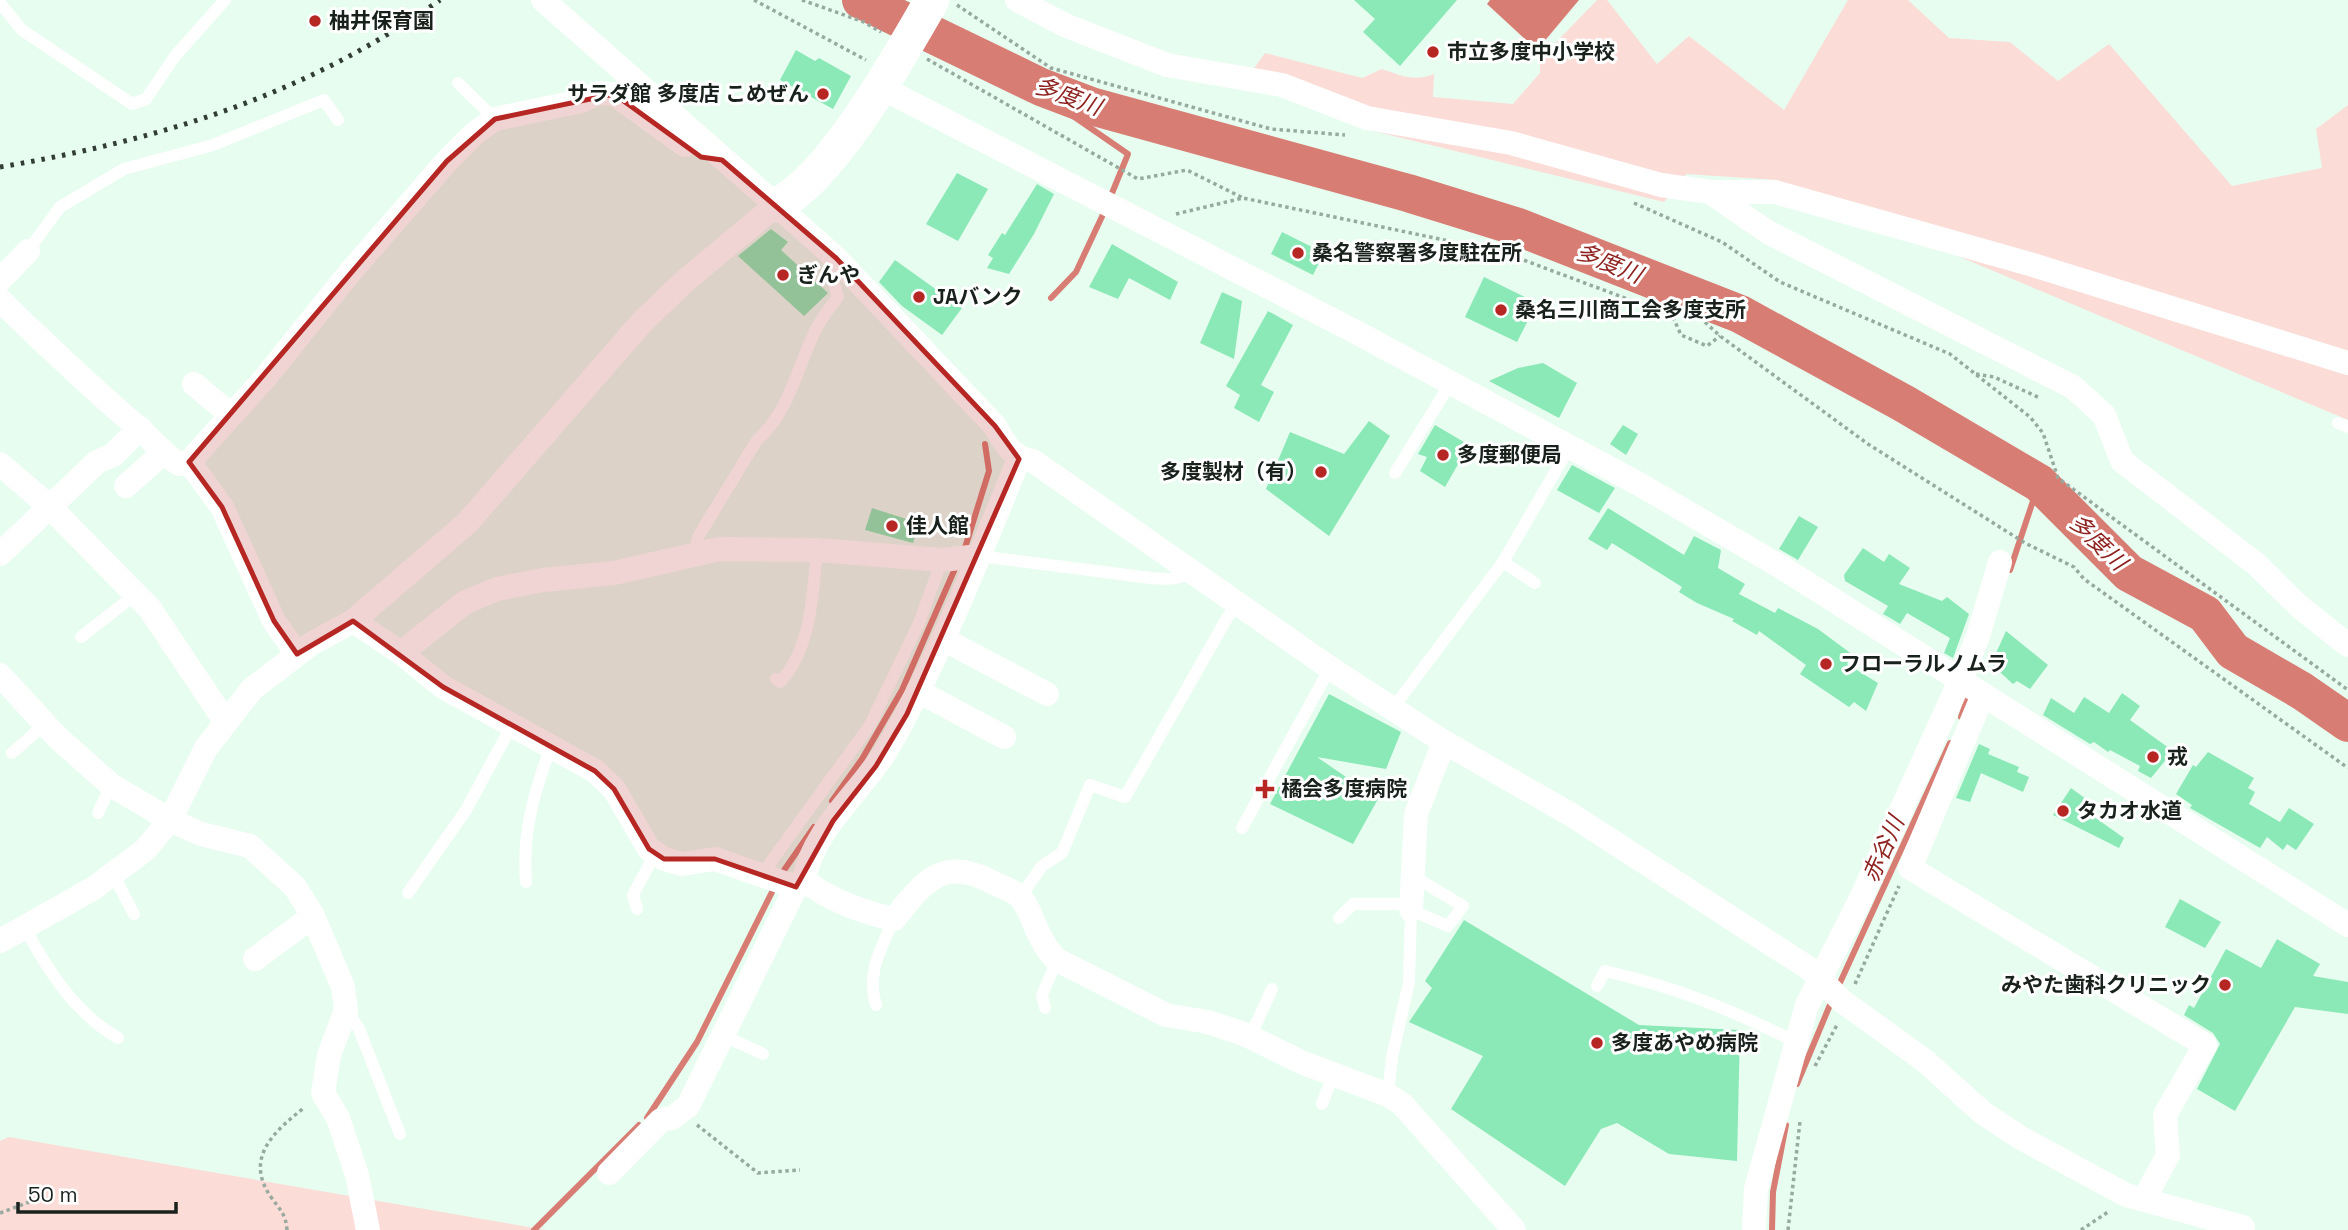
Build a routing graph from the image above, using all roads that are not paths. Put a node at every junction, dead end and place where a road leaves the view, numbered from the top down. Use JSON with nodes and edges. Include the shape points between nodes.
{"nodes":[{"id":1,"x":225,"y":0,"type":"edge"},
{"id":2,"x":543,"y":0,"type":"edge"},
{"id":3,"x":932,"y":0,"type":"edge"},
{"id":4,"x":1017,"y":0,"type":"edge"},
{"id":5,"x":0,"y":3,"type":"edge"},
{"id":6,"x":885,"y":80,"type":"junction"},
{"id":7,"x":458,"y":83,"type":"dead end"},
{"id":8,"x":495,"y":119,"type":"junction"},
{"id":9,"x":338,"y":120,"type":"dead end"},
{"id":10,"x":722,"y":160,"type":"junction"},
{"id":11,"x":1710,"y":192,"type":"junction"},
{"id":12,"x":776,"y":205,"type":"junction"},
{"id":13,"x":28,"y":251,"type":"joint"},
{"id":14,"x":836,"y":258,"type":"junction"},
{"id":15,"x":0,"y":280,"type":"edge"},
{"id":16,"x":0,"y":300,"type":"edge"},
{"id":17,"x":2348,"y":363,"type":"edge"},
{"id":18,"x":194,"y":384,"type":"dead end"},
{"id":19,"x":1450,"y":384,"type":"junction"},
{"id":20,"x":232,"y":415,"type":"junction"},
{"id":21,"x":139,"y":428,"type":"junction"},
{"id":22,"x":1570,"y":446,"type":"junction"},
{"id":23,"x":162,"y":454,"type":"junction"},
{"id":24,"x":1019,"y":459,"type":"junction"},
{"id":25,"x":189,"y":462,"type":"junction"},
{"id":26,"x":0,"y":464,"type":"edge"},
{"id":27,"x":1395,"y":473,"type":"dead end"},
{"id":28,"x":126,"y":486,"type":"dead end"},
{"id":29,"x":49,"y":506,"type":"junction"},
{"id":30,"x":817,"y":551,"type":"junction"},
{"id":31,"x":0,"y":554,"type":"edge"},
{"id":32,"x":695,"y":554,"type":"junction"},
{"id":33,"x":979,"y":556,"type":"junction"},
{"id":34,"x":942,"y":560,"type":"junction"},
{"id":35,"x":1503,"y":562,"type":"junction"},
{"id":36,"x":2000,"y":562,"type":"dead end"},
{"id":37,"x":1191,"y":570,"type":"junction"},
{"id":38,"x":1535,"y":583,"type":"dead end"},
{"id":39,"x":136,"y":594,"type":"junction"},
{"id":40,"x":1238,"y":604,"type":"junction"},
{"id":41,"x":353,"y":621,"type":"junction"},
{"id":42,"x":81,"y":637,"type":"dead end"},
{"id":43,"x":943,"y":639,"type":"junction"},
{"id":44,"x":2348,"y":645,"type":"edge"},
{"id":45,"x":401,"y":653,"type":"junction"},
{"id":46,"x":297,"y":654,"type":"junction"},
{"id":47,"x":1330,"y":668,"type":"junction"},
{"id":48,"x":0,"y":675,"type":"edge"},
{"id":49,"x":776,"y":679,"type":"dead end"},
{"id":50,"x":1958,"y":680,"type":"junction"},
{"id":51,"x":918,"y":691,"type":"junction"},
{"id":52,"x":1047,"y":694,"type":"dead end"},
{"id":53,"x":1983,"y":695,"type":"junction"},
{"id":54,"x":1393,"y":708,"type":"junction"},
{"id":55,"x":225,"y":721,"type":"junction"},
{"id":56,"x":45,"y":724,"type":"junction"},
{"id":57,"x":512,"y":725,"type":"junction"},
{"id":58,"x":1004,"y":737,"type":"dead end"},
{"id":59,"x":1444,"y":742,"type":"junction"},
{"id":60,"x":551,"y":747,"type":"junction"},
{"id":61,"x":12,"y":753,"type":"dead end"},
{"id":62,"x":111,"y":785,"type":"junction"},
{"id":63,"x":98,"y":813,"type":"dead end"},
{"id":64,"x":170,"y":820,"type":"junction"},
{"id":65,"x":1242,"y":828,"type":"dead end"},
{"id":66,"x":655,"y":854,"type":"junction"},
{"id":67,"x":113,"y":874,"type":"junction"},
{"id":68,"x":762,"y":874,"type":"junction"},
{"id":69,"x":1411,"y":875,"type":"junction"},
{"id":70,"x":526,"y":882,"type":"dead end"},
{"id":71,"x":800,"y":884,"type":"junction"},
{"id":72,"x":408,"y":892,"type":"dead end"},
{"id":73,"x":1020,"y":897,"type":"junction"},
{"id":74,"x":1411,"y":907,"type":"junction"},
{"id":75,"x":637,"y":909,"type":"dead end"},
{"id":76,"x":134,"y":914,"type":"dead end"},
{"id":77,"x":313,"y":916,"type":"junction"},
{"id":78,"x":1339,"y":918,"type":"dead end"},
{"id":79,"x":894,"y":919,"type":"junction"},
{"id":80,"x":2348,"y":925,"type":"edge"},
{"id":81,"x":25,"y":928,"type":"junction"},
{"id":82,"x":0,"y":940,"type":"edge"},
{"id":83,"x":255,"y":959,"type":"dead end"},
{"id":84,"x":1057,"y":960,"type":"junction"},
{"id":85,"x":1822,"y":982,"type":"junction"},
{"id":86,"x":1597,"y":986,"type":"dead end"},
{"id":87,"x":1272,"y":989,"type":"dead end"},
{"id":88,"x":876,"y":1005,"type":"dead end"},
{"id":89,"x":1045,"y":1008,"type":"dead end"},
{"id":90,"x":346,"y":1010,"type":"junction"},
{"id":91,"x":722,"y":1035,"type":"junction"},
{"id":92,"x":1250,"y":1037,"type":"junction"},
{"id":93,"x":118,"y":1038,"type":"dead end"},
{"id":94,"x":1796,"y":1042,"type":"junction"},
{"id":95,"x":763,"y":1054,"type":"dead end"},
{"id":96,"x":1333,"y":1075,"type":"junction"},
{"id":97,"x":1388,"y":1095,"type":"junction"},
{"id":98,"x":1322,"y":1104,"type":"dead end"},
{"id":99,"x":400,"y":1134,"type":"dead end"},
{"id":100,"x":609,"y":1173,"type":"dead end"},
{"id":101,"x":2135,"y":1197,"type":"junction"},
{"id":102,"x":2245,"y":1229,"type":"edge"},
{"id":103,"x":368,"y":1230,"type":"edge"},
{"id":104,"x":1514,"y":1230,"type":"edge"},
{"id":105,"x":1754,"y":1230,"type":"edge"}],
"edges":[{"from":1,"to":5,"type":"lane","via":[[175,56],[146,99],[132,104],[22,30]]},
{"from":2,"to":10,"type":"street"},
{"from":3,"to":6,"type":"street"},
{"from":4,"to":11,"type":"street","via":[[1067,26],[1167,65],[1282,85],[1367,118],[1511,143],[1661,185]]},
{"from":6,"to":12,"type":"street","via":[[829,158],[792,198]]},
{"from":6,"to":19,"type":"street","via":[[1140,222]]},
{"from":7,"to":8,"type":"lane"},
{"from":8,"to":10,"type":"street","via":[[599,93],[614,94],[701,157]]},
{"from":8,"to":20,"type":"street","via":[[447,161]]},
{"from":9,"to":13,"type":"lane","via":[[324,100],[213,145],[124,169],[60,207]]},
{"from":10,"to":12,"type":"street"},
{"from":11,"to":17,"type":"street","via":[[1774,192],[1865,215]]},
{"from":11,"to":44,"type":"street","via":[[1766,231],[2073,387],[2104,415],[2122,461],[2256,564]]},
{"from":12,"to":14,"type":"street"},
{"from":12,"to":41,"type":"street","via":[[684,281],[467,523]]},
{"from":13,"to":15,"type":"street"},
{"from":14,"to":24,"type":"street","via":[[995,426]]},
{"from":14,"to":32,"type":"lane","via":[[830,269],[838,297],[817,327],[779,413],[757,440],[698,537]]},
{"from":16,"to":21,"type":"street"},
{"from":18,"to":20,"type":"street"},
{"from":19,"to":22,"type":"street"},
{"from":19,"to":27,"type":"lane"},
{"from":20,"to":25,"type":"street"},
{"from":21,"to":23,"type":"street"},
{"from":21,"to":29,"type":"street"},
{"from":22,"to":35,"type":"lane"},
{"from":22,"to":50,"type":"street","via":[[1781,567]]},
{"from":23,"to":25,"type":"street","via":[[179,464]]},
{"from":23,"to":28,"type":"street"},
{"from":24,"to":33,"type":"street"},
{"from":24,"to":37,"type":"street","via":[[1033,461]]},
{"from":25,"to":46,"type":"street","via":[[222,507],[269,610]]},
{"from":26,"to":29,"type":"street"},
{"from":29,"to":31,"type":"street"},
{"from":29,"to":39,"type":"street"},
{"from":30,"to":32,"type":"street","via":[[719,549]]},
{"from":30,"to":34,"type":"street"},
{"from":30,"to":49,"type":"lane","via":[[812,606],[792,670],[780,682]]},
{"from":32,"to":45,"type":"street","via":[[614,573],[497,589],[464,603]]},
{"from":33,"to":34,"type":"street"},
{"from":33,"to":37,"type":"lane","via":[[1151,578],[1172,579]]},
{"from":33,"to":43,"type":"street"},
{"from":34,"to":68,"type":"lane","via":[[919,623],[870,724]]},
{"from":35,"to":38,"type":"lane"},
{"from":35,"to":54,"type":"lane"},
{"from":36,"to":50,"type":"street","via":[[1978,636]]},
{"from":37,"to":40,"type":"street"},
{"from":39,"to":42,"type":"lane"},
{"from":39,"to":55,"type":"street"},
{"from":40,"to":47,"type":"street"},
{"from":40,"to":73,"type":"lane","via":[[1125,797],[1090,785],[1062,853],[1042,866]]},
{"from":41,"to":45,"type":"street"},
{"from":41,"to":46,"type":"street"},
{"from":43,"to":51,"type":"street"},
{"from":43,"to":52,"type":"street"},
{"from":45,"to":57,"type":"street","via":[[443,687]]},
{"from":46,"to":55,"type":"street","via":[[252,689]]},
{"from":47,"to":54,"type":"street"},
{"from":47,"to":65,"type":"lane"},
{"from":48,"to":56,"type":"street"},
{"from":50,"to":53,"type":"street"},
{"from":50,"to":85,"type":"street"},
{"from":51,"to":58,"type":"street"},
{"from":51,"to":71,"type":"street","via":[[876,766],[806,865]]},
{"from":53,"to":80,"type":"street"},
{"from":53,"to":101,"type":"street","via":[[1910,868],[2205,1045],[2165,1115],[2168,1155]]},
{"from":54,"to":59,"type":"street"},
{"from":55,"to":64,"type":"street"},
{"from":56,"to":61,"type":"lane"},
{"from":56,"to":62,"type":"street"},
{"from":57,"to":60,"type":"street"},
{"from":57,"to":72,"type":"lane","via":[[466,810]]},
{"from":59,"to":69,"type":"street","via":[[1416,814]]},
{"from":59,"to":85,"type":"street","via":[[1570,814],[1738,920],[1811,969]]},
{"from":60,"to":66,"type":"street","via":[[595,771],[614,789]]},
{"from":60,"to":70,"type":"lane","via":[[534,791],[524,853]]},
{"from":62,"to":63,"type":"lane"},
{"from":62,"to":64,"type":"street"},
{"from":64,"to":67,"type":"street","via":[[145,850]]},
{"from":64,"to":77,"type":"street","via":[[201,834],[250,846],[295,887]]},
{"from":66,"to":68,"type":"street","via":[[682,864],[715,859]]},
{"from":66,"to":75,"type":"lane","via":[[633,895]]},
{"from":67,"to":76,"type":"lane"},
{"from":67,"to":81,"type":"street"},
{"from":68,"to":71,"type":"street"},
{"from":69,"to":74,"type":"street"},
{"from":69,"to":74,"type":"lane","via":[[1463,906],[1448,926]]},
{"from":71,"to":79,"type":"street"},
{"from":71,"to":91,"type":"street"},
{"from":73,"to":79,"type":"street","via":[[961,870],[940,873],[920,888]]},
{"from":73,"to":84,"type":"street","via":[[1043,947]]},
{"from":74,"to":78,"type":"lane","via":[[1353,904]]},
{"from":74,"to":97,"type":"lane","via":[[1409,982]]},
{"from":77,"to":83,"type":"street"},
{"from":77,"to":90,"type":"street","via":[[343,988]]},
{"from":79,"to":88,"type":"lane","via":[[873,968]]},
{"from":81,"to":82,"type":"street"},
{"from":81,"to":93,"type":"lane","via":[[52,978],[96,1025]]},
{"from":84,"to":89,"type":"lane","via":[[1042,995]]},
{"from":84,"to":92,"type":"street","via":[[1166,1015],[1208,1022]]},
{"from":85,"to":94,"type":"street","via":[[1807,1005]]},
{"from":85,"to":101,"type":"street","via":[[1983,1112],[2021,1138]]},
{"from":86,"to":94,"type":"lane","via":[[1605,971],[1654,982],[1734,1012]]},
{"from":87,"to":92,"type":"lane"},
{"from":90,"to":99,"type":"lane","via":[[359,1029]]},
{"from":90,"to":103,"type":"street","via":[[323,1093],[338,1118]]},
{"from":91,"to":95,"type":"lane"},
{"from":91,"to":100,"type":"street","via":[[688,1106],[672,1118],[661,1119]]},
{"from":92,"to":96,"type":"street"},
{"from":94,"to":105,"type":"street","via":[[1756,1189]]},
{"from":96,"to":97,"type":"street"},
{"from":96,"to":98,"type":"lane"},
{"from":97,"to":104,"type":"street","via":[[1402,1104]]},
{"from":101,"to":102,"type":"street"}]}
